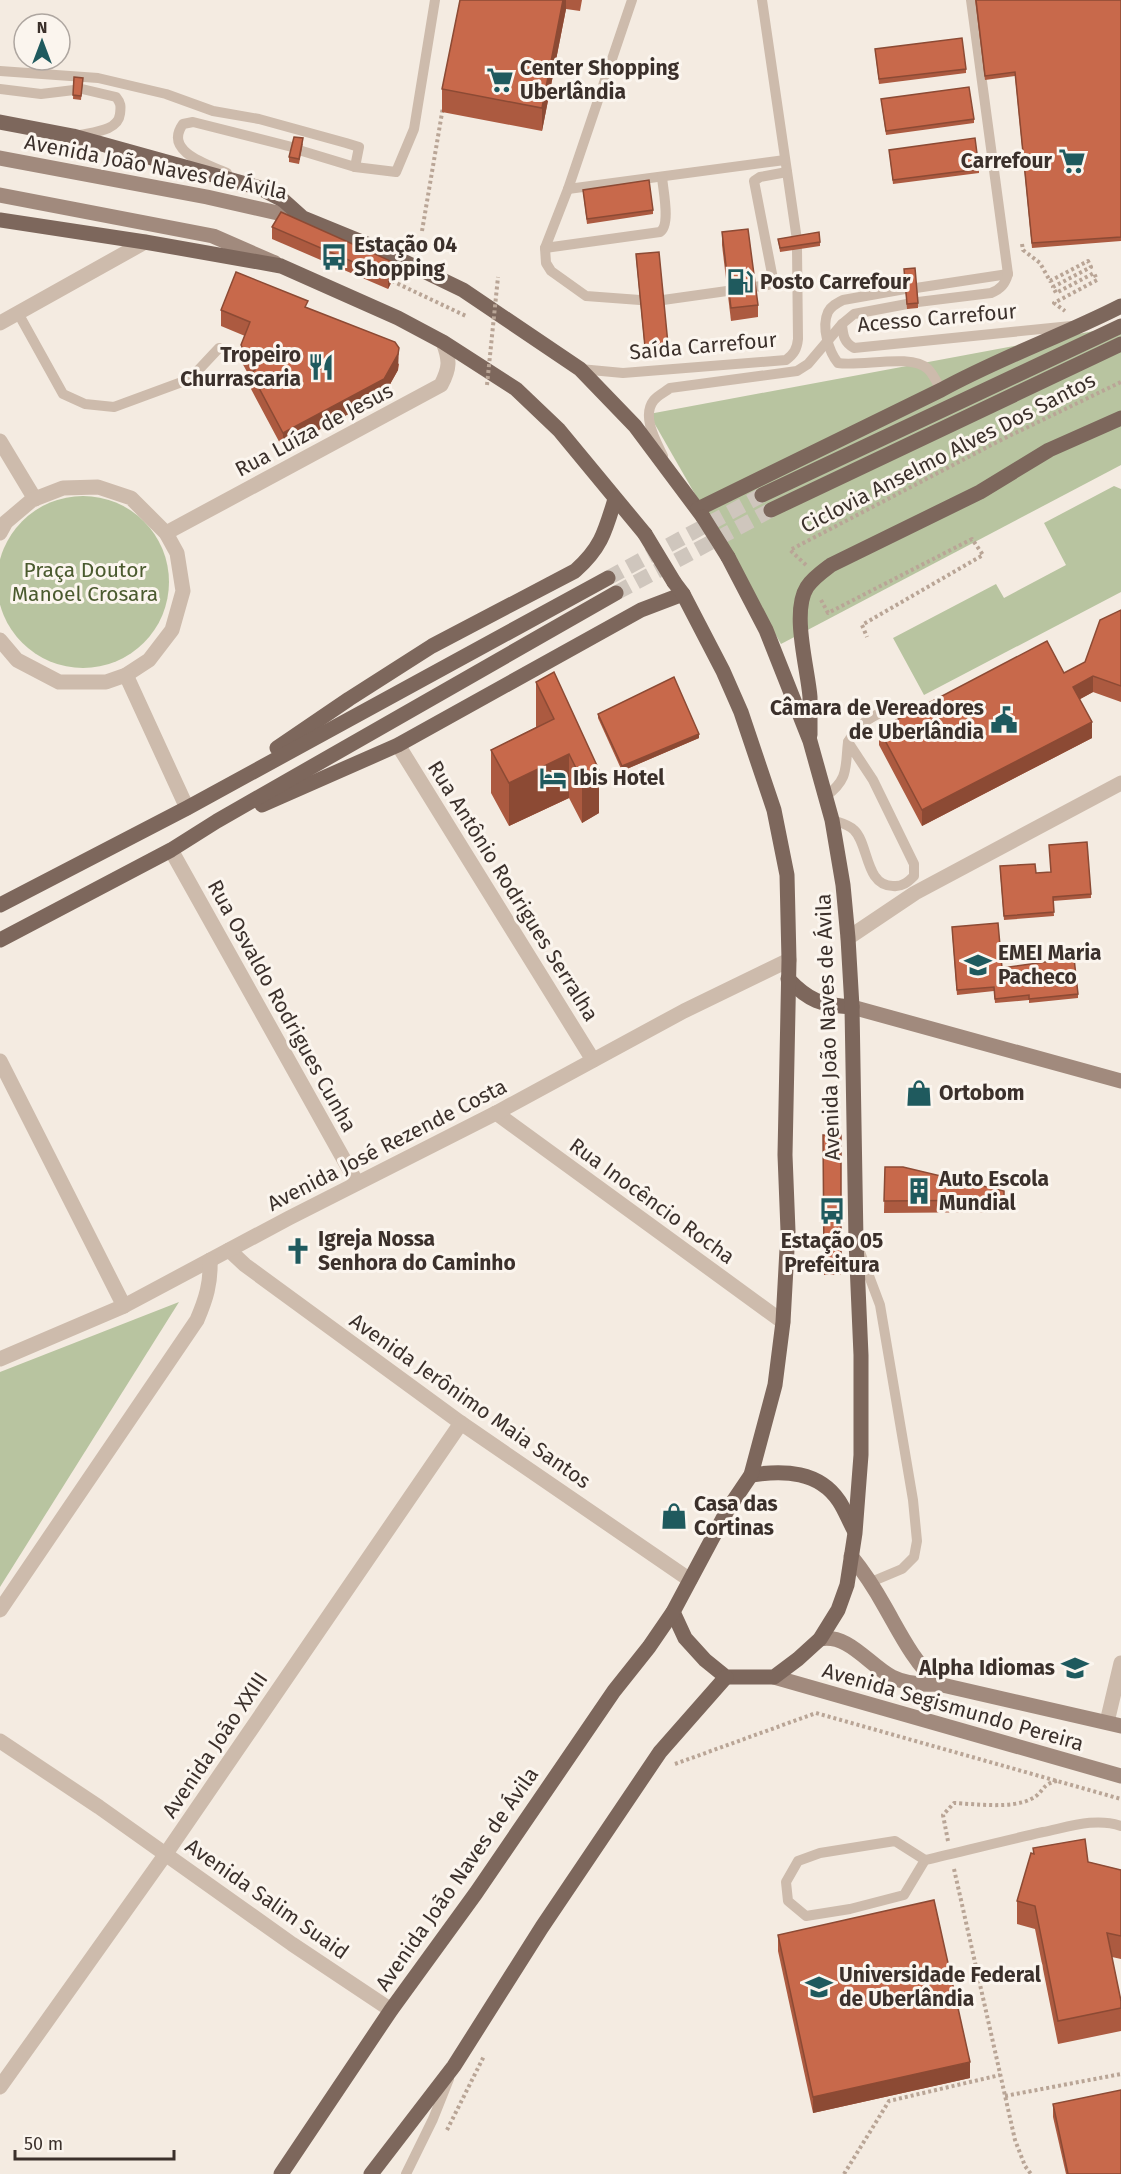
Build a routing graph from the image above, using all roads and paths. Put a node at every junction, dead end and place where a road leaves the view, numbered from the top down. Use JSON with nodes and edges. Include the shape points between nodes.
{"nodes":[{"id":1,"x":435,"y":0,"type":"edge"},
{"id":2,"x":632,"y":0,"type":"edge"},
{"id":3,"x":762,"y":0,"type":"edge"},
{"id":4,"x":971,"y":0,"type":"edge"},
{"id":5,"x":0,"y":71,"type":"edge"},
{"id":6,"x":0,"y":89,"type":"edge"},
{"id":7,"x":444,"y":101,"type":"edge"},
{"id":8,"x":0,"y":122,"type":"edge"},
{"id":9,"x":73,"y":136,"type":"junction"},
{"id":10,"x":0,"y":158,"type":"edge"},
{"id":11,"x":785,"y":160,"type":"junction"},
{"id":12,"x":355,"y":168,"type":"junction"},
{"id":13,"x":787,"y":172,"type":"junction"},
{"id":14,"x":662,"y":177,"type":"junction"},
{"id":15,"x":260,"y":188,"type":"junction"},
{"id":16,"x":568,"y":189,"type":"junction"},
{"id":17,"x":0,"y":195,"type":"edge"},
{"id":18,"x":303,"y":218,"type":"junction"},
{"id":19,"x":0,"y":220,"type":"edge"},
{"id":20,"x":422,"y":231,"type":"dead end"},
{"id":21,"x":145,"y":242,"type":"junction"},
{"id":22,"x":545,"y":248,"type":"junction"},
{"id":23,"x":1040,"y":263,"type":"dead end"},
{"id":24,"x":281,"y":266,"type":"junction"},
{"id":25,"x":1008,"y":273,"type":"junction"},
{"id":26,"x":498,"y":277,"type":"dead end"},
{"id":27,"x":392,"y":281,"type":"edge"},
{"id":28,"x":753,"y":287,"type":"edge"},
{"id":29,"x":728,"y":291,"type":"edge"},
{"id":30,"x":640,"y":300,"type":"edge"},
{"id":31,"x":663,"y":300,"type":"edge"},
{"id":32,"x":1054,"y":303,"type":"dead end"},
{"id":33,"x":1121,"y":306,"type":"edge"},
{"id":34,"x":18,"y":313,"type":"junction"},
{"id":35,"x":471,"y":318,"type":"dead end"},
{"id":36,"x":0,"y":323,"type":"edge"},
{"id":37,"x":842,"y":324,"type":"junction"},
{"id":38,"x":1083,"y":325,"type":"junction"},
{"id":39,"x":1121,"y":326,"type":"edge"},
{"id":40,"x":485,"y":327,"type":"dead end"},
{"id":41,"x":492,"y":332,"type":"junction"},
{"id":42,"x":828,"y":341,"type":"junction"},
{"id":43,"x":443,"y":342,"type":"junction"},
{"id":44,"x":1121,"y":344,"type":"edge"},
{"id":45,"x":219,"y":348,"type":"dead end"},
{"id":46,"x":580,"y":369,"type":"junction"},
{"id":47,"x":1121,"y":382,"type":"edge"},
{"id":48,"x":487,"y":385,"type":"dead end"},
{"id":49,"x":941,"y":390,"type":"junction"},
{"id":50,"x":1121,"y":418,"type":"edge"},
{"id":51,"x":0,"y":441,"type":"edge"},
{"id":52,"x":672,"y":476,"type":"junction"},
{"id":53,"x":762,"y":495,"type":"tunnel mouth"},
{"id":54,"x":35,"y":499,"type":"junction"},
{"id":55,"x":615,"y":499,"type":"junction"},
{"id":56,"x":771,"y":510,"type":"tunnel mouth"},
{"id":57,"x":700,"y":513,"type":"junction"},
{"id":58,"x":0,"y":533,"type":"edge"},
{"id":59,"x":166,"y":533,"type":"junction"},
{"id":60,"x":817,"y":576,"type":"junction"},
{"id":61,"x":608,"y":578,"type":"tunnel mouth"},
{"id":62,"x":678,"y":588,"type":"junction"},
{"id":63,"x":616,"y":593,"type":"tunnel mouth"},
{"id":64,"x":821,"y":600,"type":"dead end"},
{"id":65,"x":867,"y":637,"type":"dead end"},
{"id":66,"x":0,"y":640,"type":"edge"},
{"id":67,"x":126,"y":675,"type":"junction"},
{"id":68,"x":879,"y":714,"type":"dead end"},
{"id":69,"x":810,"y":741,"type":"junction"},
{"id":70,"x":848,"y":742,"type":"junction"},
{"id":71,"x":398,"y":745,"type":"junction"},
{"id":72,"x":860,"y":760,"type":"junction"},
{"id":73,"x":845,"y":770,"type":"junction"},
{"id":74,"x":1121,"y":783,"type":"edge"},
{"id":75,"x":213,"y":793,"type":"junction"},
{"id":76,"x":826,"y":796,"type":"junction"},
{"id":77,"x":187,"y":808,"type":"junction"},
{"id":78,"x":832,"y":820,"type":"junction"},
{"id":79,"x":217,"y":821,"type":"junction"},
{"id":80,"x":171,"y":850,"type":"junction"},
{"id":81,"x":914,"y":864,"type":"junction"},
{"id":82,"x":915,"y":894,"type":"junction"},
{"id":83,"x":0,"y":905,"type":"edge"},
{"id":84,"x":848,"y":938,"type":"junction"},
{"id":85,"x":0,"y":940,"type":"edge"},
{"id":86,"x":789,"y":960,"type":"junction"},
{"id":87,"x":788,"y":979,"type":"junction"},
{"id":88,"x":852,"y":1007,"type":"junction"},
{"id":89,"x":594,"y":1060,"type":"junction"},
{"id":90,"x":0,"y":1061,"type":"edge"},
{"id":91,"x":1121,"y":1082,"type":"edge"},
{"id":92,"x":496,"y":1113,"type":"junction"},
{"id":93,"x":357,"y":1183,"type":"junction"},
{"id":94,"x":856,"y":1241,"type":"junction"},
{"id":95,"x":229,"y":1250,"type":"junction"},
{"id":96,"x":210,"y":1260,"type":"junction"},
{"id":97,"x":124,"y":1306,"type":"junction"},
{"id":98,"x":783,"y":1322,"type":"junction"},
{"id":99,"x":0,"y":1359,"type":"edge"},
{"id":100,"x":460,"y":1423,"type":"junction"},
{"id":101,"x":751,"y":1474,"type":"junction"},
{"id":102,"x":855,"y":1533,"type":"junction"},
{"id":103,"x":851,"y":1556,"type":"junction"},
{"id":104,"x":690,"y":1580,"type":"junction"},
{"id":105,"x":871,"y":1582,"type":"junction"},
{"id":106,"x":0,"y":1610,"type":"edge"},
{"id":107,"x":673,"y":1612,"type":"junction"},
{"id":108,"x":820,"y":1639,"type":"junction"},
{"id":109,"x":1121,"y":1663,"type":"edge"},
{"id":110,"x":726,"y":1677,"type":"junction"},
{"id":111,"x":774,"y":1677,"type":"junction"},
{"id":112,"x":938,"y":1684,"type":"junction"},
{"id":113,"x":1114,"y":1724,"type":"edge"},
{"id":114,"x":0,"y":1742,"type":"edge"},
{"id":115,"x":1068,"y":1762,"type":"junction"},
{"id":116,"x":669,"y":1773,"type":"dead end"},
{"id":117,"x":1121,"y":1776,"type":"edge"},
{"id":118,"x":1058,"y":1781,"type":"junction"},
{"id":119,"x":1121,"y":1799,"type":"edge"},
{"id":120,"x":1121,"y":1826,"type":"edge"},
{"id":121,"x":951,"y":1854,"type":"junction"},
{"id":122,"x":165,"y":1855,"type":"junction"},
{"id":123,"x":925,"y":1860,"type":"junction"},
{"id":124,"x":391,"y":2010,"type":"junction"},
{"id":125,"x":488,"y":2049,"type":"dead end"},
{"id":126,"x":454,"y":2066,"type":"junction"},
{"id":127,"x":1121,"y":2074,"type":"edge"},
{"id":128,"x":1000,"y":2075,"type":"junction"},
{"id":129,"x":0,"y":2087,"type":"edge"},
{"id":130,"x":1005,"y":2096,"type":"junction"},
{"id":131,"x":447,"y":2132,"type":"dead end"},
{"id":132,"x":281,"y":2174,"type":"edge"},
{"id":133,"x":371,"y":2174,"type":"edge"},
{"id":134,"x":406,"y":2174,"type":"edge"},
{"id":135,"x":844,"y":2174,"type":"edge"},
{"id":136,"x":1031,"y":2174,"type":"edge"}],
"edges":[{"from":1,"to":12,"type":"lane","via":[[414,129],[396,172]]},
{"from":2,"to":16,"type":"lane"},
{"from":3,"to":11,"type":"lane"},
{"from":4,"to":25,"type":"lane"},
{"from":5,"to":12,"type":"lane","via":[[98,78],[166,94],[213,111],[346,142],[359,147]]},
{"from":6,"to":9,"type":"lane","via":[[41,94],[78,89],[116,97],[121,105],[120,119],[112,128]]},
{"from":7,"to":20,"type":"path"},
{"from":8,"to":9,"type":"main road","name":"Avenida João Naves de Ávila"},
{"from":9,"to":15,"type":"main road","name":"Avenida João Naves de Ávila"},
{"from":10,"to":18,"type":"main road","name":"Avenida João Naves de Ávila"},
{"from":11,"to":13,"type":"lane"},
{"from":11,"to":14,"type":"lane"},
{"from":12,"to":15,"type":"lane","via":[[193,122],[183,124],[178,139],[189,156]]},
{"from":13,"to":28,"type":"lane","via":[[753,181],[772,279],[768,285]]},
{"from":13,"to":46,"type":"lane","name":"Saída Carrefour","via":[[797,245],[798,339],[793,355],[786,360],[622,373]]},
{"from":14,"to":16,"type":"lane"},
{"from":14,"to":22,"type":"lane","via":[[664,230]]},
{"from":15,"to":18,"type":"main road","name":"Avenida João Naves de Ávila","via":[[283,200]]},
{"from":16,"to":22,"type":"lane"},
{"from":17,"to":24,"type":"main road","name":"Avenida João Naves de Ávila","via":[[213,236]]},
{"from":18,"to":46,"type":"main road","name":"Avenida João Naves de Ávila","via":[[462,290]]},
{"from":19,"to":21,"type":"main road","name":"Avenida João Naves de Ávila"},
{"from":21,"to":24,"type":"main road","name":"Avenida João Naves de Ávila"},
{"from":21,"to":34,"type":"street"},
{"from":22,"to":30,"type":"lane","via":[[551,271],[586,296]]},
{"from":23,"to":32,"type":"path","via":[[1050,281],[1088,261],[1091,267],[1053,287],[1056,293],[1094,273],[1097,280]]},
{"from":24,"to":43,"type":"main road","name":"Avenida João Naves de Ávila"},
{"from":25,"to":37,"type":"lane","name":"Acesso Carrefour","via":[[1000,289],[991,293],[854,314]]},
{"from":25,"to":42,"type":"lane","via":[[843,300],[827,314]]},
{"from":26,"to":41,"type":"path","bridge":true},
{"from":27,"to":35,"type":"path"},
{"from":29,"to":31,"type":"lane"},
{"from":33,"to":38,"type":"main road"},
{"from":34,"to":36,"type":"street"},
{"from":34,"to":45,"type":"lane","via":[[63,394],[85,404],[114,407],[190,379]]},
{"from":37,"to":38,"type":"lane","name":"Acesso Carrefour","via":[[846,343],[854,348]]},
{"from":37,"to":42,"type":"lane"},
{"from":38,"to":49,"type":"main road","via":[[978,369]]},
{"from":39,"to":53,"type":"main road"},
{"from":40,"to":41,"type":"path"},
{"from":41,"to":48,"type":"path","bridge":true},
{"from":42,"to":49,"type":"lane","via":[[831,355],[838,363],[916,363],[927,368]]},
{"from":42,"to":52,"type":"lane","via":[[797,371],[670,388],[655,398],[649,416]]},
{"from":43,"to":55,"type":"main road","name":"Avenida João Naves de Ávila","via":[[516,389],[559,430]]},
{"from":43,"to":59,"type":"street","name":"Rua Luíza de Jesus","via":[[448,370],[441,385]]},
{"from":44,"to":56,"type":"main road"},
{"from":46,"to":52,"type":"main road","name":"Avenida João Naves de Ávila","via":[[635,426]]},
{"from":47,"to":60,"type":"path","name":"Ciclovia Anselmo Alves Dos Santos","via":[[790,550]]},
{"from":49,"to":57,"type":"main road"},
{"from":50,"to":60,"type":"main road","via":[[1049,450],[980,492],[831,565]]},
{"from":51,"to":54,"type":"street"},
{"from":52,"to":57,"type":"main road","name":"Avenida João Naves de Ávila"},
{"from":54,"to":58,"type":"street","via":[[6,522]]},
{"from":54,"to":59,"type":"street","via":[[63,488],[98,487],[131,498]]},
{"from":55,"to":62,"type":"main road","name":"Avenida João Naves de Ávila","bridge":true,"via":[[645,534]]},
{"from":55,"to":75,"type":"main road","via":[[601,541],[575,571],[432,646]]},
{"from":57,"to":69,"type":"main road","name":"Avenida João Naves de Ávila","bridge":true,"via":[[766,630]]},
{"from":59,"to":67,"type":"street","via":[[177,553],[183,591],[172,630],[149,660]]},
{"from":60,"to":69,"type":"main road","via":[[806,588],[801,610]]},
{"from":61,"to":75,"type":"main road"},
{"from":62,"to":71,"type":"main road"},
{"from":62,"to":86,"type":"main road","name":"Avenida João Naves de Ávila","via":[[741,712],[774,810],[787,874]]},
{"from":63,"to":79,"type":"main road"},
{"from":64,"to":65,"type":"path","via":[[828,613],[972,539],[983,555],[862,625]]},
{"from":66,"to":67,"type":"street","via":[[17,660],[59,682],[106,682]]},
{"from":67,"to":77,"type":"street"},
{"from":68,"to":70,"type":"lane","via":[[854,730]]},
{"from":69,"to":76,"type":"main road","name":"Avenida João Naves de Ávila"},
{"from":70,"to":72,"type":"lane"},
{"from":70,"to":73,"type":"lane"},
{"from":71,"to":79,"type":"main road"},
{"from":71,"to":89,"type":"street","name":"Rua Antônio Rodrigues Serralha"},
{"from":72,"to":73,"type":"lane","via":[[851,760]]},
{"from":72,"to":81,"type":"lane"},
{"from":73,"to":76,"type":"lane","via":[[841,782]]},
{"from":74,"to":82,"type":"street"},
{"from":75,"to":77,"type":"main road"},
{"from":76,"to":78,"type":"main road","name":"Avenida João Naves de Ávila"},
{"from":77,"to":83,"type":"main road"},
{"from":78,"to":81,"type":"lane","via":[[854,830],[868,863],[882,883],[905,884],[914,876]]},
{"from":78,"to":84,"type":"main road","name":"Avenida João Naves de Ávila"},
{"from":79,"to":80,"type":"main road"},
{"from":80,"to":85,"type":"main road"},
{"from":80,"to":93,"type":"street","name":"Rua Osvaldo Rodrigues Cunha"},
{"from":81,"to":82,"type":"lane","via":[[920,879]]},
{"from":82,"to":84,"type":"street"},
{"from":84,"to":88,"type":"main road","name":"Avenida João Naves de Ávila"},
{"from":86,"to":87,"type":"main road","name":"Avenida João Naves de Ávila"},
{"from":86,"to":89,"type":"street","name":"Avenida José Rezende Costa"},
{"from":87,"to":88,"type":"main road","via":[[815,1002]]},
{"from":87,"to":98,"type":"main road","name":"Avenida João Naves de Ávila","via":[[788,1230]]},
{"from":88,"to":91,"type":"main road"},
{"from":88,"to":94,"type":"main road","name":"Avenida João Naves de Ávila"},
{"from":89,"to":92,"type":"street","name":"Avenida José Rezende Costa"},
{"from":90,"to":97,"type":"street"},
{"from":92,"to":93,"type":"street","name":"Avenida José Rezende Costa"},
{"from":92,"to":98,"type":"street","name":"Rua Inocêncio Rocha"},
{"from":93,"to":95,"type":"street","name":"Avenida José Rezende Costa"},
{"from":94,"to":102,"type":"main road","name":"Avenida João Naves de Ávila","via":[[861,1455]]},
{"from":94,"to":105,"type":"lane","via":[[880,1305],[917,1541],[914,1557],[902,1569]]},
{"from":95,"to":96,"type":"street","name":"Avenida José Rezende Costa"},
{"from":95,"to":100,"type":"street","name":"Avenida Jerônimo Maia Santos"},
{"from":96,"to":97,"type":"street","name":"Avenida José Rezende Costa"},
{"from":96,"to":106,"type":"street","via":[[208,1293],[197,1320]]},
{"from":97,"to":99,"type":"street","name":"Avenida José Rezende Costa"},
{"from":98,"to":101,"type":"main road","name":"Avenida João Naves de Ávila","via":[[775,1385]]},
{"from":100,"to":104,"type":"street","name":"Avenida Jerônimo Maia Santos"},
{"from":100,"to":122,"type":"street","name":"Avenida João XXIII"},
{"from":101,"to":102,"type":"main road","via":[[774,1471],[815,1478],[840,1502]]},
{"from":101,"to":104,"type":"main road"},
{"from":102,"to":103,"type":"main road"},
{"from":103,"to":105,"type":"main road","name":"Avenida Segismundo Pereira"},
{"from":103,"to":108,"type":"main road","via":[[838,1610]]},
{"from":104,"to":107,"type":"main road"},
{"from":105,"to":112,"type":"main road","name":"Avenida Segismundo Pereira","via":[[906,1646]]},
{"from":107,"to":110,"type":"main road","via":[[685,1638]]},
{"from":107,"to":124,"type":"main road","name":"Avenida João Naves de Ávila"},
{"from":108,"to":111,"type":"main road"},
{"from":108,"to":112,"type":"main road","name":"Avenida Segismundo Pereira","via":[[838,1639],[848,1644],[894,1678]]},
{"from":109,"to":113,"type":"street"},
{"from":110,"to":111,"type":"main road"},
{"from":110,"to":126,"type":"main road","via":[[650,1766]]},
{"from":111,"to":115,"type":"main road","name":"Avenida Segismundo Pereira"},
{"from":112,"to":113,"type":"main road","name":"Avenida Segismundo Pereira"},
{"from":114,"to":122,"type":"street","name":"Avenida Salim Suaid"},
{"from":115,"to":117,"type":"main road","name":"Avenida Segismundo Pereira"},
{"from":115,"to":118,"type":"path"},
{"from":116,"to":118,"type":"path","via":[[676,1763],[816,1713]]},
{"from":118,"to":119,"type":"path"},
{"from":118,"to":121,"type":"path","via":[[1048,1782],[1034,1798],[1022,1803],[954,1803],[943,1815]]},
{"from":120,"to":121,"type":"lane","via":[[1084,1824]]},
{"from":121,"to":123,"type":"lane"},
{"from":121,"to":128,"type":"path"},
{"from":122,"to":124,"type":"street","name":"Avenida Salim Suaid"},
{"from":122,"to":129,"type":"street","name":"Avenida João XXIII"},
{"from":123,"to":123,"type":"lane","via":[[894,1841],[820,1853],[798,1861],[786,1882],[788,1901],[806,1916],[904,1895]]},
{"from":124,"to":132,"type":"main road","name":"Avenida João Naves de Ávila"},
{"from":125,"to":131,"type":"path"},
{"from":126,"to":133,"type":"main road"},
{"from":126,"to":134,"type":"lane"},
{"from":127,"to":130,"type":"path"},
{"from":128,"to":130,"type":"path"},
{"from":128,"to":135,"type":"path","via":[[889,2101]]},
{"from":130,"to":136,"type":"path","via":[[1015,2140]]}]}
